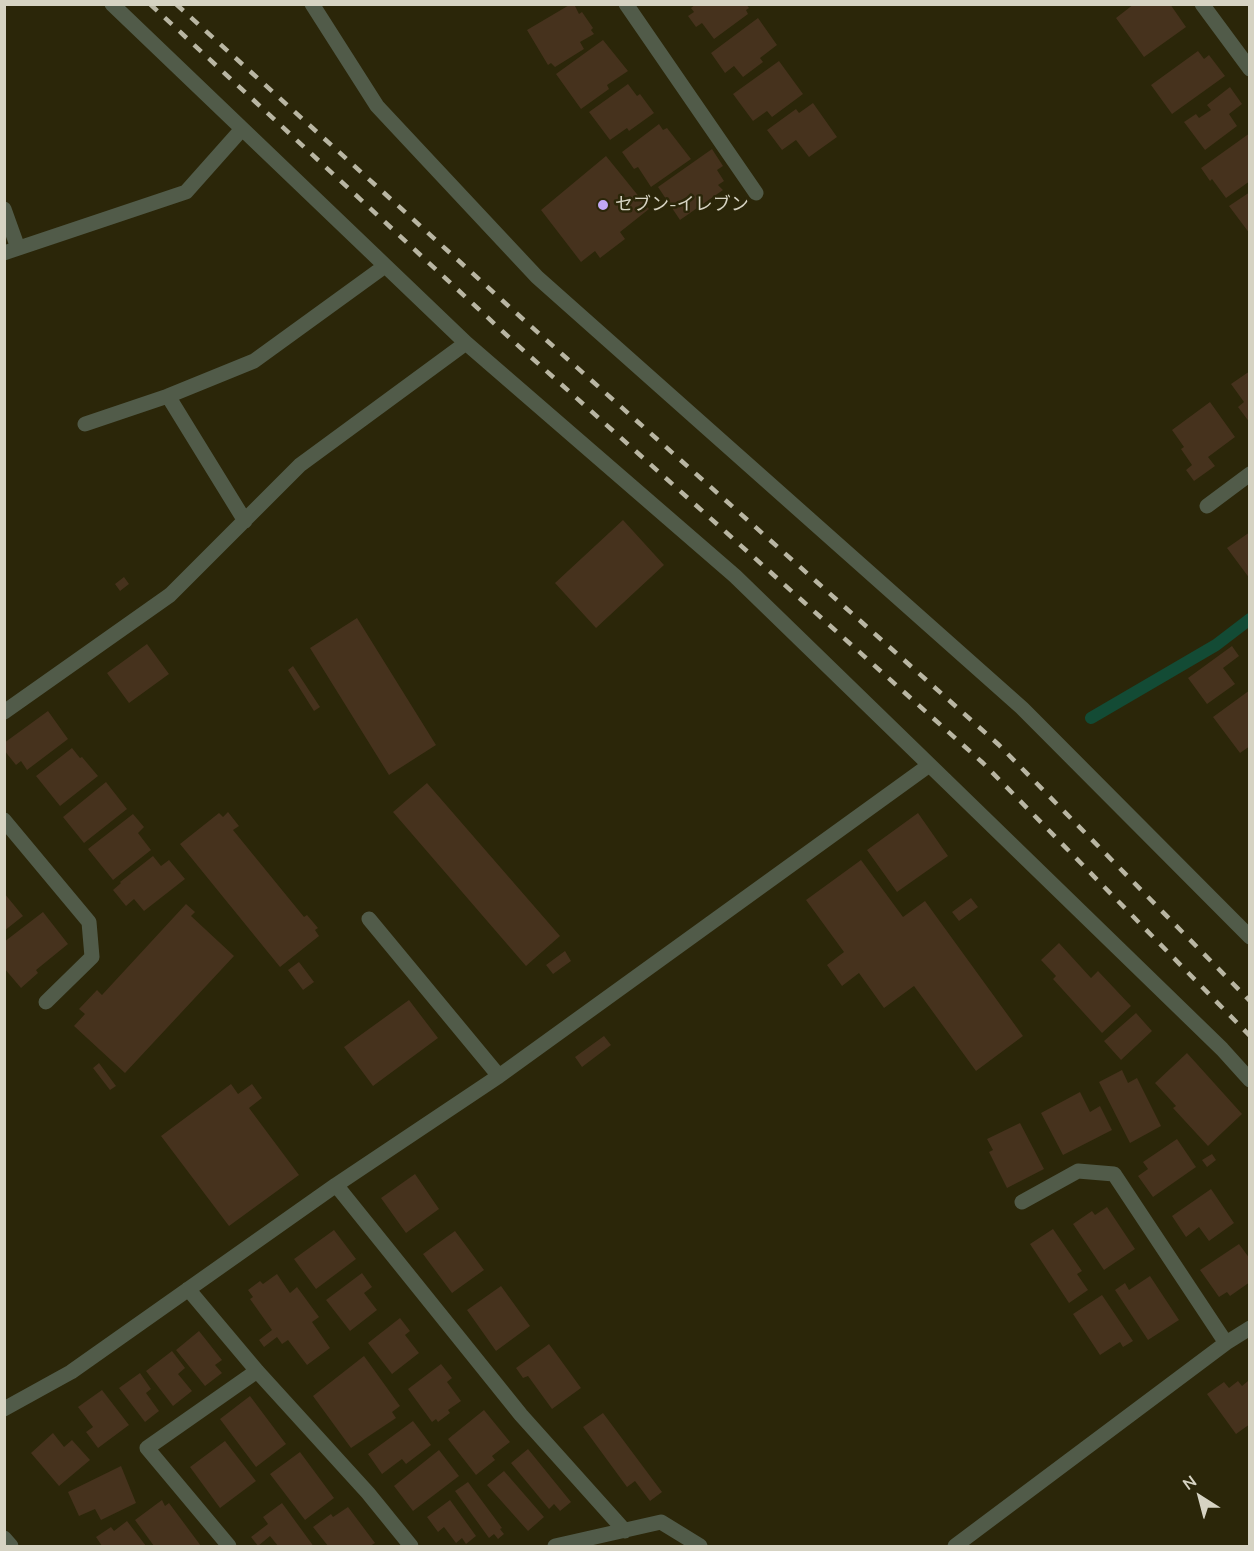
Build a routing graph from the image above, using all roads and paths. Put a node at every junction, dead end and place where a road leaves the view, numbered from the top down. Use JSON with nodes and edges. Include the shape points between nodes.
{"nodes":[{"id":1,"x":112,"y":4,"type":"edge"},
{"id":2,"x":312,"y":4,"type":"edge"},
{"id":3,"x":626,"y":4,"type":"edge"},
{"id":4,"x":1202,"y":4,"type":"edge"},
{"id":5,"x":1250,"y":69,"type":"edge"},
{"id":6,"x":242,"y":129,"type":"junction"},
{"id":7,"x":756,"y":193,"type":"dead end"},
{"id":8,"x":4,"y":209,"type":"edge"},
{"id":9,"x":11,"y":251,"type":"edge"},
{"id":10,"x":385,"y":266,"type":"junction"},
{"id":11,"x":466,"y":343,"type":"junction"},
{"id":12,"x":168,"y":396,"type":"junction"},
{"id":13,"x":85,"y":424,"type":"dead end"},
{"id":14,"x":1250,"y":474,"type":"edge"},
{"id":15,"x":1207,"y":506,"type":"dead end"},
{"id":16,"x":245,"y":521,"type":"junction"},
{"id":17,"x":4,"y":712,"type":"edge"},
{"id":18,"x":928,"y":766,"type":"junction"},
{"id":19,"x":4,"y":820,"type":"edge"},
{"id":20,"x":369,"y":919,"type":"dead end"},
{"id":21,"x":1250,"y":937,"type":"edge"},
{"id":22,"x":45,"y":1002,"type":"dead end"},
{"id":23,"x":499,"y":1076,"type":"junction"},
{"id":24,"x":1250,"y":1080,"type":"edge"},
{"id":25,"x":336,"y":1185,"type":"junction"},
{"id":26,"x":1022,"y":1202,"type":"dead end"},
{"id":27,"x":188,"y":1289,"type":"junction"},
{"id":28,"x":1250,"y":1328,"type":"edge"},
{"id":29,"x":1226,"y":1343,"type":"junction"},
{"id":30,"x":257,"y":1371,"type":"junction"},
{"id":31,"x":4,"y":1408,"type":"edge"},
{"id":32,"x":625,"y":1531,"type":"junction"},
{"id":33,"x":4,"y":1538,"type":"edge"},
{"id":34,"x":11,"y":1546,"type":"edge"},
{"id":35,"x":230,"y":1546,"type":"edge"},
{"id":36,"x":411,"y":1546,"type":"edge"},
{"id":37,"x":555,"y":1546,"type":"edge"},
{"id":38,"x":700,"y":1546,"type":"edge"},
{"id":39,"x":955,"y":1546,"type":"edge"}],
"edges":[{"from":1,"to":6,"type":"street"},
{"from":2,"to":21,"type":"street","via":[[377,106],[537,277],[1022,708]]},
{"from":3,"to":7,"type":"street"},
{"from":4,"to":5,"type":"street"},
{"from":6,"to":9,"type":"street","via":[[186,192]]},
{"from":6,"to":10,"type":"street"},
{"from":8,"to":9,"type":"street"},
{"from":10,"to":11,"type":"street"},
{"from":10,"to":12,"type":"street","via":[[254,361]]},
{"from":11,"to":16,"type":"street","via":[[300,465]]},
{"from":11,"to":18,"type":"street","via":[[735,576]]},
{"from":12,"to":13,"type":"street"},
{"from":12,"to":16,"type":"street"},
{"from":14,"to":15,"type":"street"},
{"from":16,"to":17,"type":"street","via":[[170,595]]},
{"from":18,"to":23,"type":"street"},
{"from":18,"to":24,"type":"street"},
{"from":19,"to":22,"type":"street","via":[[89,922],[92,957]]},
{"from":20,"to":23,"type":"street"},
{"from":23,"to":25,"type":"street"},
{"from":25,"to":27,"type":"street"},
{"from":25,"to":32,"type":"street","via":[[521,1415]]},
{"from":26,"to":29,"type":"street","via":[[1078,1171],[1114,1174]]},
{"from":27,"to":30,"type":"street"},
{"from":27,"to":31,"type":"street","via":[[70,1372]]},
{"from":28,"to":29,"type":"street"},
{"from":29,"to":39,"type":"street"},
{"from":30,"to":35,"type":"street","via":[[147,1448]]},
{"from":30,"to":36,"type":"street"},
{"from":32,"to":37,"type":"street"},
{"from":32,"to":38,"type":"street","via":[[661,1522]]},
{"from":33,"to":34,"type":"street"}]}
